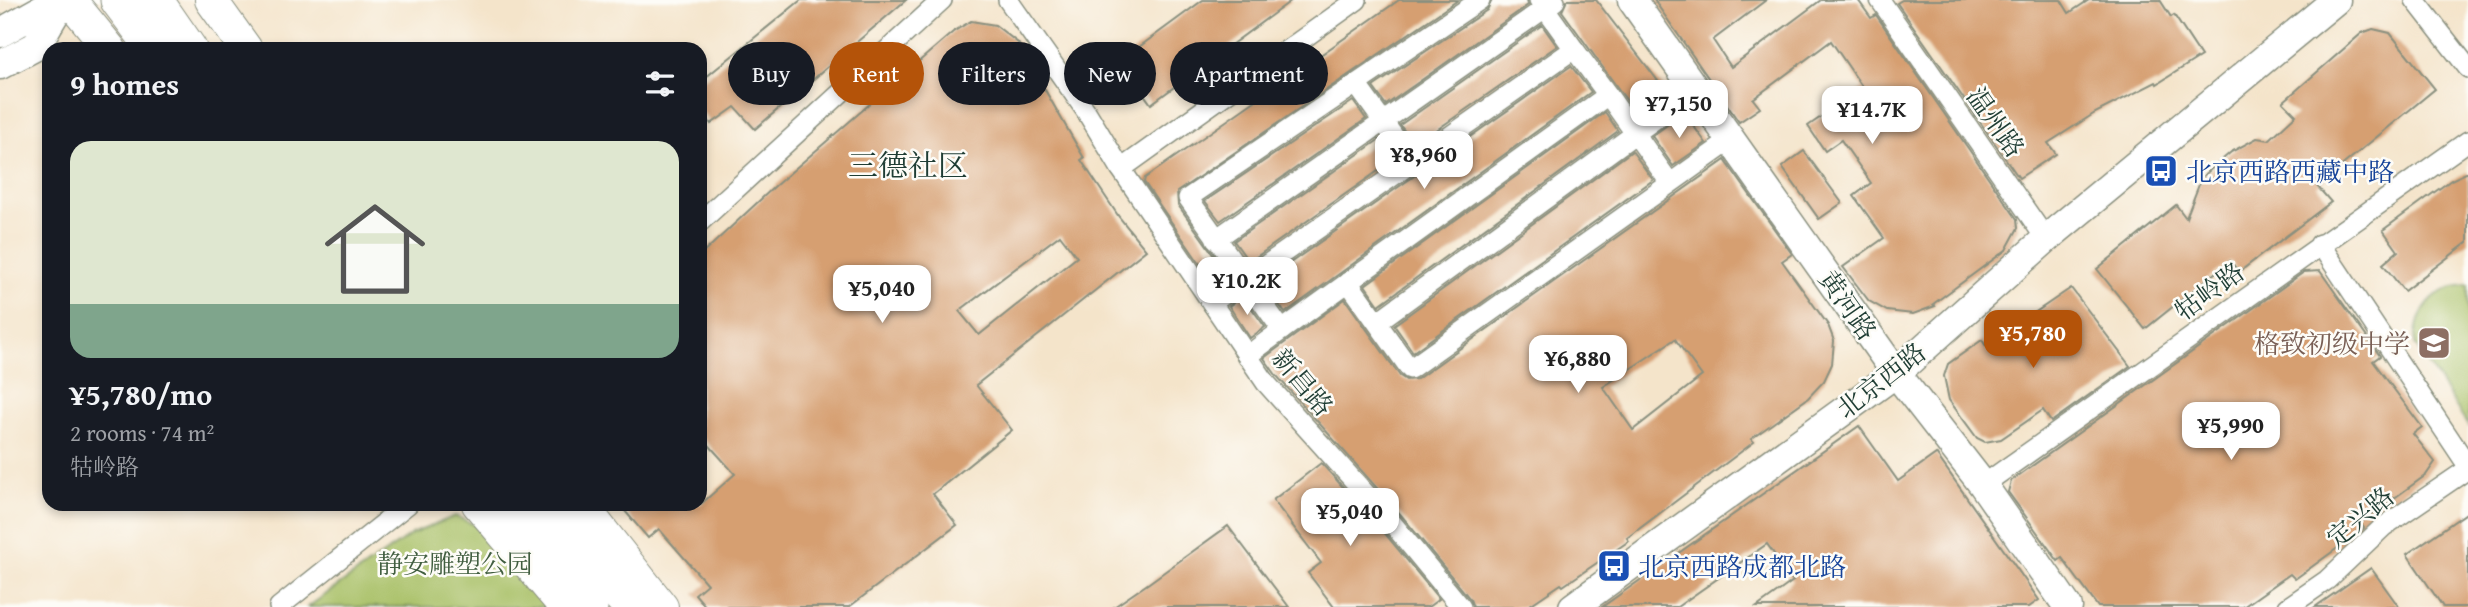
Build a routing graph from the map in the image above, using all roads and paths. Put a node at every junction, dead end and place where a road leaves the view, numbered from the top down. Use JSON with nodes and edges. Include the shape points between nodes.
{"nodes":[{"id":1,"x":61,"y":0,"type":"edge"},
{"id":2,"x":70,"y":0,"type":"edge"},
{"id":3,"x":119,"y":0,"type":"edge"},
{"id":4,"x":154,"y":0,"type":"edge"},
{"id":5,"x":211,"y":0,"type":"edge"},
{"id":6,"x":942,"y":0,"type":"edge"},
{"id":7,"x":1008,"y":0,"type":"edge"},
{"id":8,"x":1357,"y":0,"type":"edge"},
{"id":9,"x":1480,"y":0,"type":"edge"},
{"id":10,"x":1632,"y":0,"type":"edge"},
{"id":11,"x":1880,"y":0,"type":"edge"},
{"id":12,"x":2336,"y":0,"type":"edge"},
{"id":13,"x":2415,"y":0,"type":"edge"},
{"id":14,"x":1547,"y":2,"type":"edge"},
{"id":15,"x":0,"y":33,"type":"edge"},
{"id":16,"x":104,"y":42,"type":"edge"},
{"id":17,"x":151,"y":42,"type":"edge"},
{"id":18,"x":183,"y":42,"type":"edge"},
{"id":19,"x":241,"y":42,"type":"edge"},
{"id":20,"x":1574,"y":49,"type":"junction"},
{"id":21,"x":0,"y":65,"type":"edge"},
{"id":22,"x":2468,"y":68,"type":"edge"},
{"id":23,"x":1356,"y":85,"type":"junction"},
{"id":24,"x":1695,"y":90,"type":"junction"},
{"id":25,"x":1608,"y":95,"type":"junction"},
{"id":26,"x":1383,"y":122,"type":"junction"},
{"id":27,"x":1636,"y":135,"type":"junction"},
{"id":28,"x":1731,"y":140,"type":"junction"},
{"id":29,"x":2468,"y":142,"type":"edge"},
{"id":30,"x":1413,"y":163,"type":"junction"},
{"id":31,"x":1121,"y":169,"type":"junction"},
{"id":32,"x":1670,"y":183,"type":"junction"},
{"id":33,"x":707,"y":216,"type":"edge"},
{"id":34,"x":1216,"y":239,"type":"junction"},
{"id":35,"x":2046,"y":239,"type":"junction"},
{"id":36,"x":2320,"y":243,"type":"junction"},
{"id":37,"x":1246,"y":281,"type":"junction"},
{"id":38,"x":1348,"y":282,"type":"junction"},
{"id":39,"x":1212,"y":303,"type":"junction"},
{"id":40,"x":1377,"y":322,"type":"junction"},
{"id":41,"x":1282,"y":330,"type":"junction"},
{"id":42,"x":1247,"y":356,"type":"junction"},
{"id":43,"x":1896,"y":373,"type":"junction"},
{"id":44,"x":2468,"y":467,"type":"edge"},
{"id":45,"x":1983,"y":485,"type":"junction"},
{"id":46,"x":399,"y":511,"type":"edge"},
{"id":47,"x":484,"y":511,"type":"edge"},
{"id":48,"x":511,"y":511,"type":"edge"},
{"id":49,"x":548,"y":511,"type":"edge"},
{"id":50,"x":587,"y":511,"type":"edge"},
{"id":51,"x":279,"y":607,"type":"edge"},
{"id":52,"x":565,"y":607,"type":"edge"},
{"id":53,"x":589,"y":607,"type":"edge"},
{"id":54,"x":632,"y":607,"type":"edge"},
{"id":55,"x":662,"y":607,"type":"edge"},
{"id":56,"x":1461,"y":607,"type":"edge"},
{"id":57,"x":1573,"y":607,"type":"edge"},
{"id":58,"x":2068,"y":607,"type":"edge"},
{"id":59,"x":2288,"y":607,"type":"edge"}],
"edges":[{"from":1,"to":15,"type":"main road"},
{"from":1,"to":21,"type":"main road","via":[[36,46]]},
{"from":2,"to":16,"type":"main road"},
{"from":3,"to":17,"type":"highway"},
{"from":4,"to":18,"type":"highway"},
{"from":5,"to":19,"type":"main road"},
{"from":6,"to":33,"type":"street"},
{"from":7,"to":31,"type":"street","name":"新昌路"},
{"from":8,"to":31,"type":"street"},
{"from":9,"to":23,"type":"street"},
{"from":10,"to":24,"type":"main road","name":"黄河路"},
{"from":11,"to":35,"type":"street","name":"温州路"},
{"from":12,"to":35,"type":"main road","name":"北京西路"},
{"from":13,"to":22,"type":"street"},
{"from":14,"to":20,"type":"street"},
{"from":14,"to":26,"type":"street"},
{"from":20,"to":25,"type":"street"},
{"from":20,"to":30,"type":"street"},
{"from":23,"to":26,"type":"street"},
{"from":23,"to":34,"type":"street","via":[[1188,198]]},
{"from":24,"to":27,"type":"street"},
{"from":24,"to":28,"type":"main road","name":"黄河路"},
{"from":25,"to":27,"type":"street"},
{"from":25,"to":38,"type":"street"},
{"from":26,"to":30,"type":"street"},
{"from":26,"to":34,"type":"street"},
{"from":27,"to":32,"type":"street"},
{"from":27,"to":40,"type":"street"},
{"from":28,"to":32,"type":"street"},
{"from":28,"to":43,"type":"main road","name":"黄河路"},
{"from":29,"to":36,"type":"street","name":"牯岭路"},
{"from":30,"to":37,"type":"street"},
{"from":31,"to":39,"type":"street","name":"新昌路"},
{"from":32,"to":40,"type":"street","via":[[1410,369]]},
{"from":34,"to":37,"type":"street"},
{"from":35,"to":43,"type":"main road","name":"北京西路"},
{"from":36,"to":44,"type":"street"},
{"from":36,"to":45,"type":"street","name":"牯岭路"},
{"from":37,"to":39,"type":"street"},
{"from":37,"to":41,"type":"street"},
{"from":38,"to":40,"type":"street"},
{"from":38,"to":41,"type":"street"},
{"from":39,"to":42,"type":"street","name":"新昌路"},
{"from":41,"to":42,"type":"street"},
{"from":42,"to":56,"type":"street","name":"新昌路"},
{"from":43,"to":45,"type":"main road","name":"黄河路"},
{"from":43,"to":57,"type":"main road","name":"北京西路"},
{"from":44,"to":59,"type":"street","name":"定兴路","via":[[2383,527],[2327,580]]},
{"from":45,"to":58,"type":"main road","name":"黄河路"},
{"from":46,"to":51,"type":"street"},
{"from":47,"to":52,"type":"main road"},
{"from":48,"to":53,"type":"highway"},
{"from":49,"to":54,"type":"highway"},
{"from":50,"to":55,"type":"main road"}]}
